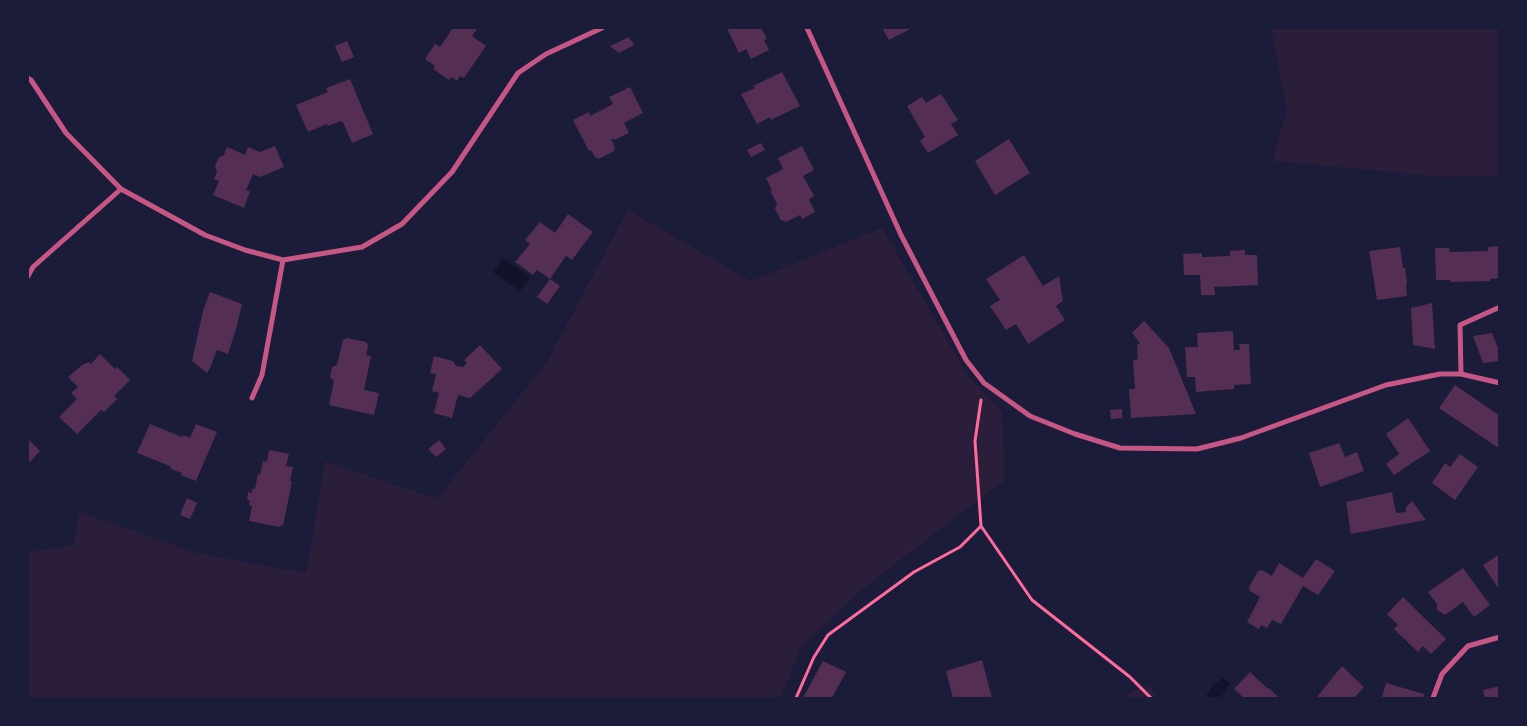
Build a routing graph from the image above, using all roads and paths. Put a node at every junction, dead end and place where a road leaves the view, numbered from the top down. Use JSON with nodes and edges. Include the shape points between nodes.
{"nodes":[{"id":1,"x":602,"y":28,"type":"edge"},
{"id":2,"x":806,"y":28,"type":"edge"},
{"id":3,"x":28,"y":78,"type":"edge"},
{"id":4,"x":121,"y":189,"type":"junction"},
{"id":5,"x":283,"y":260,"type":"junction"},
{"id":6,"x":28,"y":276,"type":"edge"},
{"id":7,"x":1500,"y":307,"type":"edge"},
{"id":8,"x":1461,"y":374,"type":"junction"},
{"id":9,"x":984,"y":384,"type":"junction"},
{"id":10,"x":1500,"y":384,"type":"edge"},
{"id":11,"x":252,"y":398,"type":"dead end"},
{"id":12,"x":981,"y":526,"type":"junction"},
{"id":13,"x":1500,"y":637,"type":"edge"},
{"id":14,"x":796,"y":698,"type":"edge"},
{"id":15,"x":1151,"y":698,"type":"edge"},
{"id":16,"x":1433,"y":698,"type":"edge"}],
"edges":[{"from":1,"to":5,"type":"street","via":[[546,54],[518,73],[452,172],[402,224],[362,247]]},
{"from":2,"to":9,"type":"street","via":[[901,235],[966,360]]},
{"from":3,"to":4,"type":"street","via":[[66,134]]},
{"from":4,"to":5,"type":"street","via":[[205,235]]},
{"from":4,"to":6,"type":"street","via":[[33,267]]},
{"from":5,"to":11,"type":"street","via":[[262,375]]},
{"from":7,"to":8,"type":"street","via":[[1460,325]]},
{"from":8,"to":9,"type":"street","via":[[1440,374],[1386,385],[1241,438],[1197,449],[1120,448],[1030,416]]},
{"from":8,"to":10,"type":"street"},
{"from":9,"to":12,"type":"path","via":[[975,441]]},
{"from":12,"to":14,"type":"path","via":[[960,547],[914,572],[828,635],[814,656]]},
{"from":12,"to":15,"type":"path","via":[[1032,600],[1130,677]]},
{"from":13,"to":16,"type":"street","via":[[1468,646],[1442,674]]}]}
